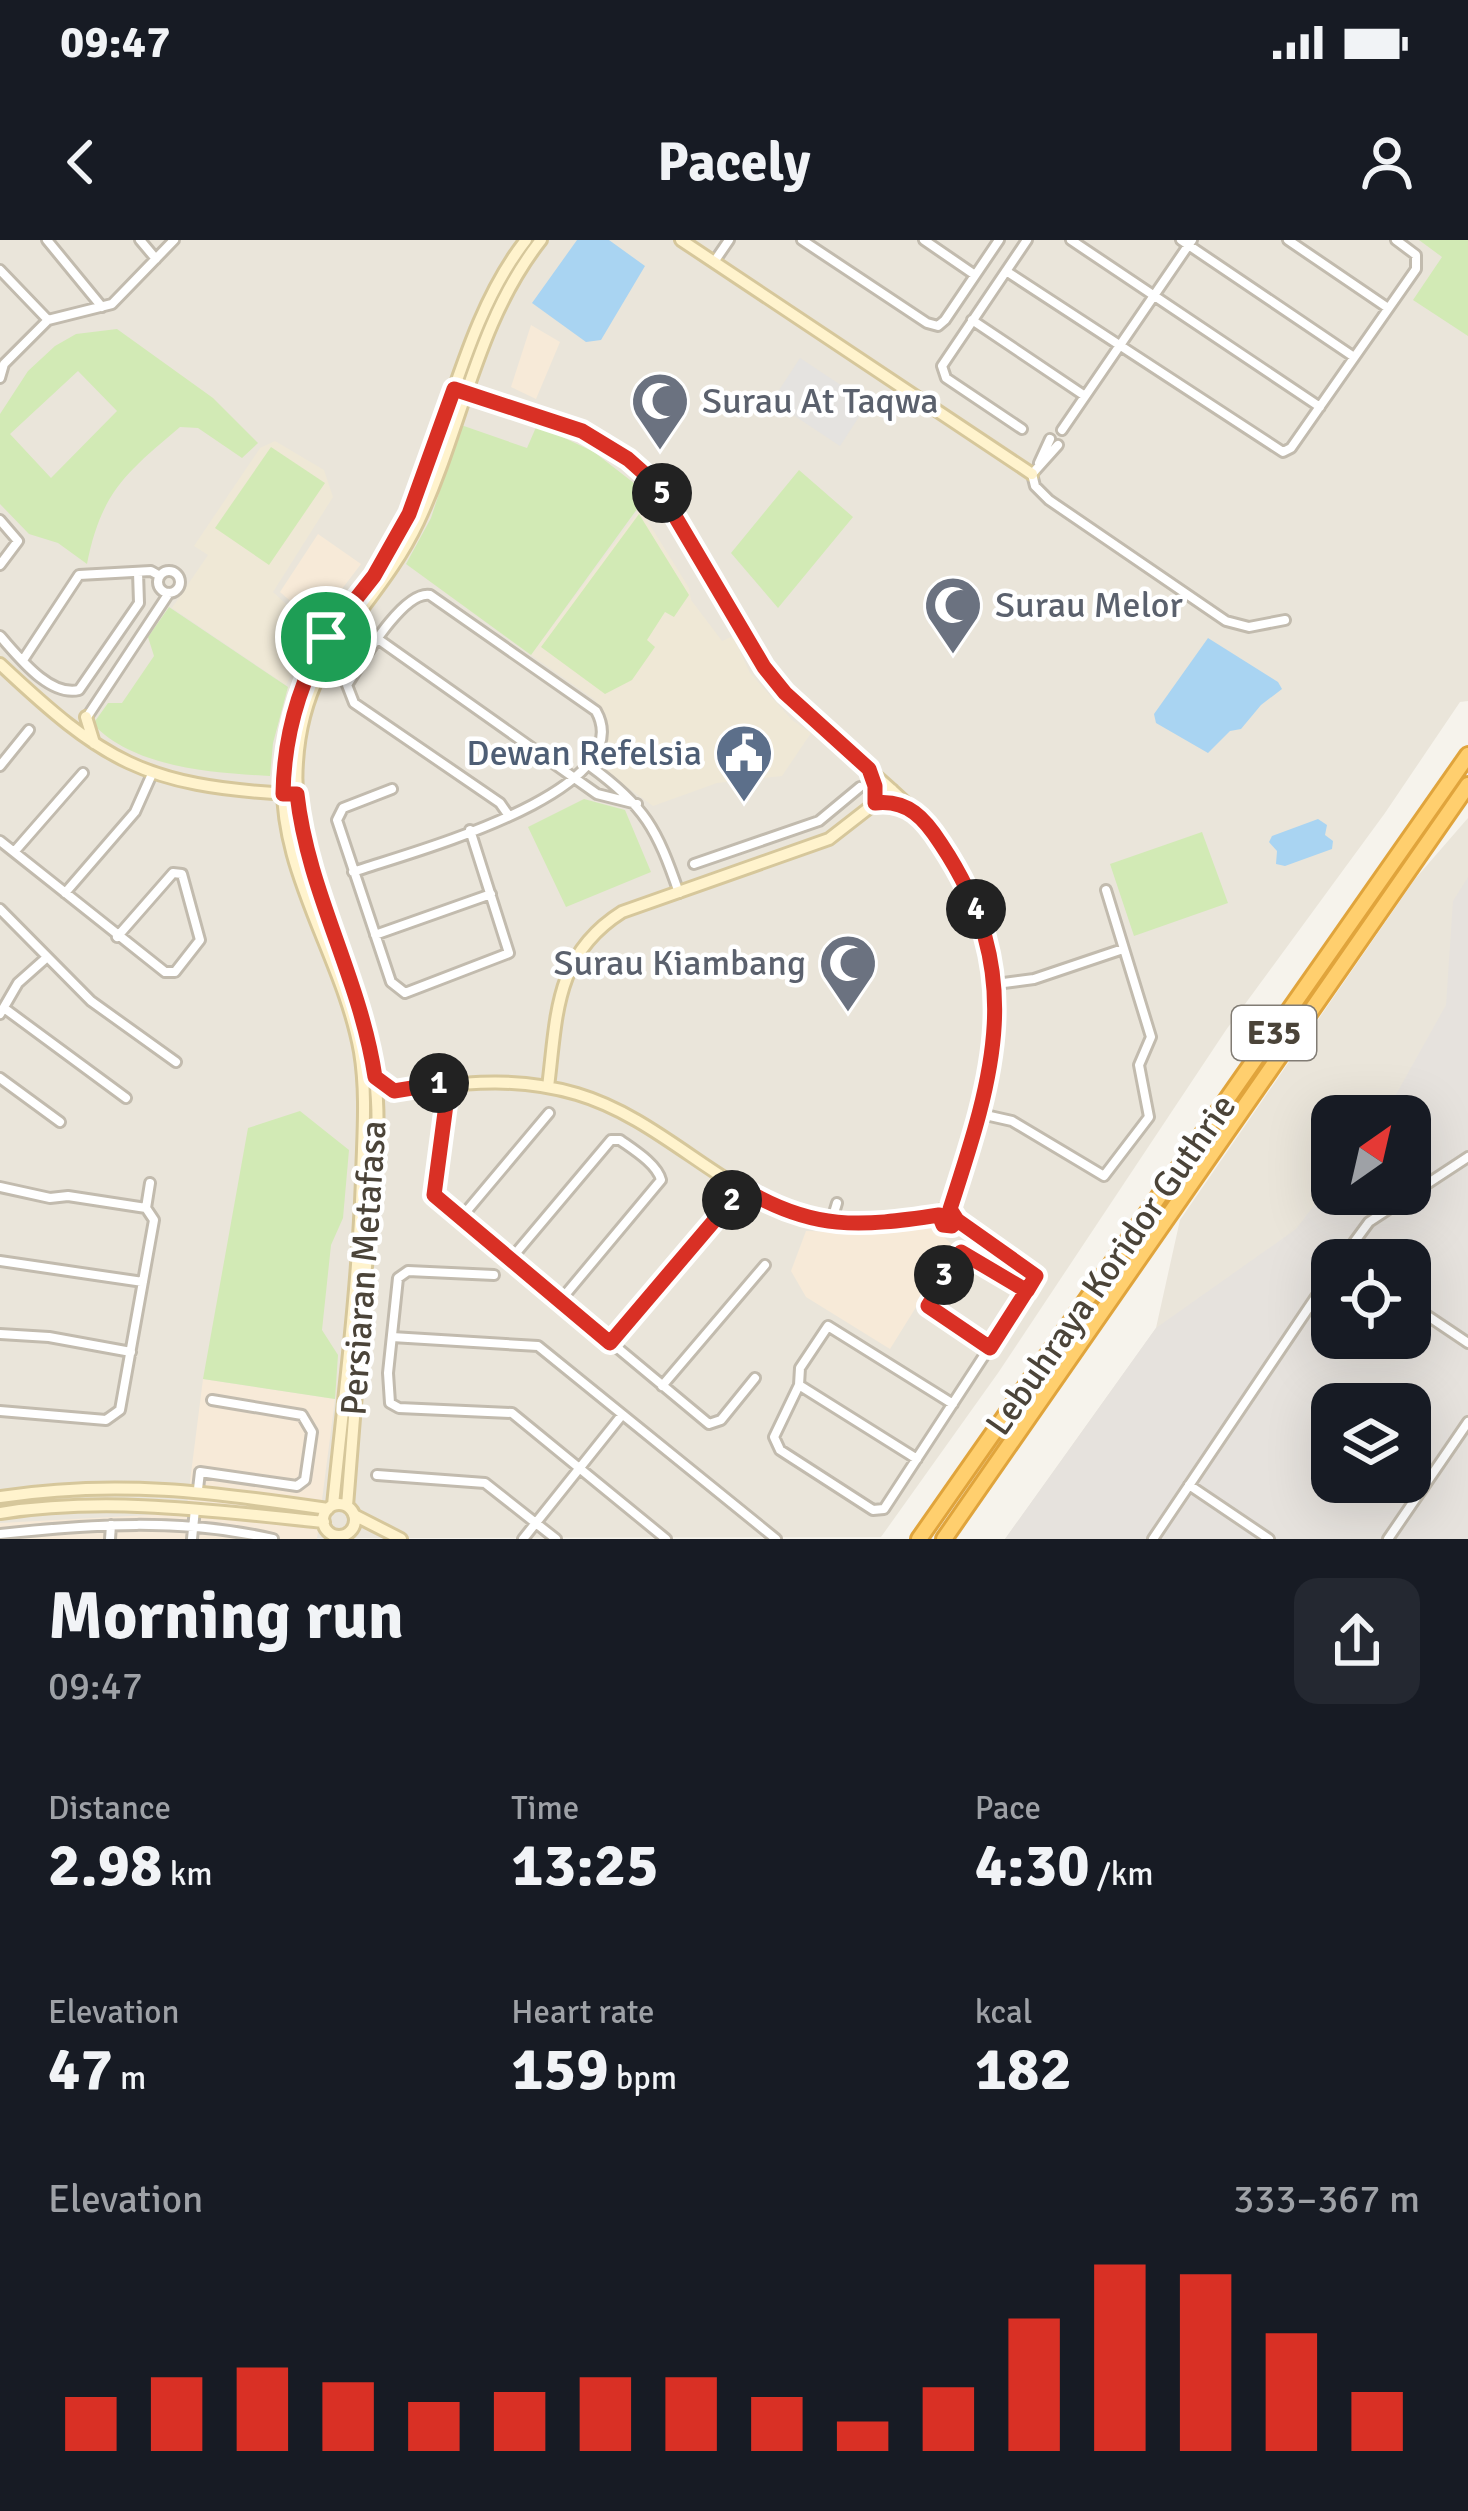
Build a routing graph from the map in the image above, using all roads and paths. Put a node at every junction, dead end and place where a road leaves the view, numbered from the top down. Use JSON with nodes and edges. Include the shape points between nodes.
{"nodes":[{"id":1,"x":47,"y":240,"type":"edge"},
{"id":2,"x":140,"y":240,"type":"edge"},
{"id":3,"x":174,"y":240,"type":"edge"},
{"id":4,"x":526,"y":240,"type":"edge"},
{"id":5,"x":542,"y":240,"type":"edge"},
{"id":6,"x":681,"y":240,"type":"edge"},
{"id":7,"x":729,"y":240,"type":"edge"},
{"id":8,"x":802,"y":240,"type":"edge"},
{"id":9,"x":924,"y":240,"type":"edge"},
{"id":10,"x":999,"y":240,"type":"edge"},
{"id":11,"x":1027,"y":240,"type":"edge"},
{"id":12,"x":1071,"y":240,"type":"edge"},
{"id":13,"x":1288,"y":240,"type":"edge"},
{"id":14,"x":1396,"y":240,"type":"edge"},
{"id":15,"x":1187,"y":242,"type":"edge"},
{"id":16,"x":156,"y":259,"type":"junction"},
{"id":17,"x":714,"y":262,"type":"junction"},
{"id":18,"x":0,"y":270,"type":"edge"},
{"id":19,"x":1006,"y":271,"type":"junction"},
{"id":20,"x":975,"y":275,"type":"junction"},
{"id":21,"x":1154,"y":295,"type":"junction"},
{"id":22,"x":102,"y":307,"type":"junction"},
{"id":23,"x":1388,"y":308,"type":"junction"},
{"id":24,"x":49,"y":320,"type":"junction"},
{"id":25,"x":971,"y":320,"type":"junction"},
{"id":26,"x":1120,"y":346,"type":"junction"},
{"id":27,"x":1354,"y":357,"type":"junction"},
{"id":28,"x":2,"y":363,"type":"edge"},
{"id":29,"x":0,"y":378,"type":"edge"},
{"id":30,"x":454,"y":389,"type":"junction"},
{"id":31,"x":467,"y":394,"type":"junction"},
{"id":32,"x":1085,"y":396,"type":"junction"},
{"id":33,"x":1320,"y":407,"type":"junction"},
{"id":34,"x":1022,"y":429,"type":"dead end"},
{"id":35,"x":1062,"y":430,"type":"dead end"},
{"id":36,"x":1054,"y":442,"type":"dead end"},
{"id":37,"x":1035,"y":470,"type":"junction"},
{"id":38,"x":0,"y":520,"type":"edge"},
{"id":39,"x":0,"y":565,"type":"edge"},
{"id":40,"x":138,"y":572,"type":"junction"},
{"id":41,"x":160,"y":576,"type":"junction"},
{"id":42,"x":169,"y":593,"type":"junction"},
{"id":43,"x":1285,"y":620,"type":"dead end"},
{"id":44,"x":0,"y":636,"type":"edge"},
{"id":45,"x":378,"y":639,"type":"junction"},
{"id":46,"x":22,"y":660,"type":"junction"},
{"id":47,"x":0,"y":664,"type":"edge"},
{"id":48,"x":87,"y":715,"type":"junction"},
{"id":49,"x":60,"y":721,"type":"junction"},
{"id":50,"x":29,"y":730,"type":"dead end"},
{"id":51,"x":77,"y":734,"type":"junction"},
{"id":52,"x":96,"y":746,"type":"junction"},
{"id":53,"x":1468,"y":755,"type":"edge"},
{"id":54,"x":0,"y":766,"type":"edge"},
{"id":55,"x":590,"y":766,"type":"junction"},
{"id":56,"x":869,"y":769,"type":"junction"},
{"id":57,"x":83,"y":772,"type":"dead end"},
{"id":58,"x":152,"y":774,"type":"junction"},
{"id":59,"x":578,"y":778,"type":"junction"},
{"id":60,"x":607,"y":778,"type":"junction"},
{"id":61,"x":1468,"y":785,"type":"edge"},
{"id":62,"x":860,"y":788,"type":"dead end"},
{"id":63,"x":392,"y":789,"type":"dead end"},
{"id":64,"x":892,"y":790,"type":"junction"},
{"id":65,"x":290,"y":794,"type":"junction"},
{"id":66,"x":597,"y":794,"type":"junction"},
{"id":67,"x":875,"y":803,"type":"junction"},
{"id":68,"x":638,"y":804,"type":"junction"},
{"id":69,"x":910,"y":807,"type":"junction"},
{"id":70,"x":834,"y":811,"type":"junction"},
{"id":71,"x":509,"y":816,"type":"junction"},
{"id":72,"x":847,"y":827,"type":"junction"},
{"id":73,"x":470,"y":830,"type":"junction"},
{"id":74,"x":0,"y":841,"type":"edge"},
{"id":75,"x":758,"y":845,"type":"junction"},
{"id":76,"x":14,"y":852,"type":"junction"},
{"id":77,"x":723,"y":856,"type":"junction"},
{"id":78,"x":764,"y":864,"type":"junction"},
{"id":79,"x":353,"y":872,"type":"junction"},
{"id":80,"x":728,"y":876,"type":"junction"},
{"id":81,"x":708,"y":883,"type":"junction"},
{"id":82,"x":1106,"y":890,"type":"dead end"},
{"id":83,"x":679,"y":892,"type":"junction"},
{"id":84,"x":65,"y":893,"type":"junction"},
{"id":85,"x":491,"y":894,"type":"junction"},
{"id":86,"x":0,"y":909,"type":"edge"},
{"id":87,"x":375,"y":935,"type":"junction"},
{"id":88,"x":117,"y":937,"type":"junction"},
{"id":89,"x":1123,"y":949,"type":"junction"},
{"id":90,"x":45,"y":959,"type":"junction"},
{"id":91,"x":996,"y":984,"type":"junction"},
{"id":92,"x":2,"y":1011,"type":"edge"},
{"id":93,"x":176,"y":1062,"type":"dead end"},
{"id":94,"x":375,"y":1077,"type":"junction"},
{"id":95,"x":0,"y":1078,"type":"edge"},
{"id":96,"x":449,"y":1082,"type":"junction"},
{"id":97,"x":548,"y":1088,"type":"junction"},
{"id":98,"x":394,"y":1091,"type":"junction"},
{"id":99,"x":376,"y":1092,"type":"junction"},
{"id":100,"x":126,"y":1098,"type":"dead end"},
{"id":101,"x":370,"y":1112,"type":"junction"},
{"id":102,"x":549,"y":1113,"type":"dead end"},
{"id":103,"x":981,"y":1114,"type":"junction"},
{"id":104,"x":60,"y":1122,"type":"dead end"},
{"id":105,"x":1468,"y":1157,"type":"edge"},
{"id":106,"x":150,"y":1184,"type":"dead end"},
{"id":107,"x":0,"y":1187,"type":"edge"},
{"id":108,"x":742,"y":1188,"type":"junction"},
{"id":109,"x":837,"y":1203,"type":"dead end"},
{"id":110,"x":146,"y":1208,"type":"junction"},
{"id":111,"x":949,"y":1215,"type":"junction"},
{"id":112,"x":460,"y":1219,"type":"junction"},
{"id":113,"x":831,"y":1223,"type":"junction"},
{"id":114,"x":1357,"y":1239,"type":"edge"},
{"id":115,"x":510,"y":1260,"type":"junction"},
{"id":116,"x":0,"y":1261,"type":"edge"},
{"id":117,"x":765,"y":1265,"type":"dead end"},
{"id":118,"x":494,"y":1275,"type":"dead end"},
{"id":119,"x":142,"y":1282,"type":"junction"},
{"id":120,"x":1027,"y":1291,"type":"junction"},
{"id":121,"x":560,"y":1301,"type":"junction"},
{"id":122,"x":1311,"y":1304,"type":"edge"},
{"id":123,"x":1431,"y":1318,"type":"edge"},
{"id":124,"x":0,"y":1334,"type":"edge"},
{"id":125,"x":392,"y":1337,"type":"junction"},
{"id":126,"x":610,"y":1343,"type":"junction"},
{"id":127,"x":1468,"y":1343,"type":"edge"},
{"id":128,"x":990,"y":1348,"type":"junction"},
{"id":129,"x":131,"y":1352,"type":"junction"},
{"id":130,"x":755,"y":1378,"type":"dead end"},
{"id":131,"x":799,"y":1385,"type":"junction"},
{"id":132,"x":662,"y":1386,"type":"junction"},
{"id":133,"x":212,"y":1400,"type":"dead end"},
{"id":134,"x":953,"y":1404,"type":"junction"},
{"id":135,"x":0,"y":1411,"type":"edge"},
{"id":136,"x":622,"y":1415,"type":"junction"},
{"id":137,"x":1468,"y":1422,"type":"edge"},
{"id":138,"x":917,"y":1459,"type":"junction"},
{"id":139,"x":580,"y":1467,"type":"junction"},
{"id":140,"x":377,"y":1475,"type":"dead end"},
{"id":141,"x":1190,"y":1485,"type":"junction"},
{"id":142,"x":198,"y":1489,"type":"junction"},
{"id":143,"x":0,"y":1497,"type":"edge"},
{"id":144,"x":195,"y":1509,"type":"junction"},
{"id":145,"x":0,"y":1513,"type":"edge"},
{"id":146,"x":335,"y":1518,"type":"edge"},
{"id":147,"x":536,"y":1522,"type":"junction"},
{"id":148,"x":111,"y":1525,"type":"junction"},
{"id":149,"x":194,"y":1526,"type":"junction"},
{"id":150,"x":382,"y":1532,"type":"junction"},
{"id":151,"x":0,"y":1534,"type":"edge"},
{"id":152,"x":346,"y":1535,"type":"edge"},
{"id":153,"x":110,"y":1539,"type":"edge"},
{"id":154,"x":192,"y":1539,"type":"edge"},
{"id":155,"x":272,"y":1539,"type":"edge"},
{"id":156,"x":401,"y":1539,"type":"edge"},
{"id":157,"x":523,"y":1539,"type":"edge"},
{"id":158,"x":556,"y":1539,"type":"edge"},
{"id":159,"x":666,"y":1539,"type":"edge"},
{"id":160,"x":776,"y":1539,"type":"edge"},
{"id":161,"x":919,"y":1539,"type":"edge"},
{"id":162,"x":944,"y":1539,"type":"edge"},
{"id":163,"x":1153,"y":1539,"type":"edge"},
{"id":164,"x":1270,"y":1539,"type":"edge"},
{"id":165,"x":1388,"y":1539,"type":"edge"}],
"edges":[{"from":1,"to":22,"type":"street"},
{"from":2,"to":16,"type":"street"},
{"from":3,"to":16,"type":"street"},
{"from":4,"to":30,"type":"street","name":"Persiaran Metafasa"},
{"from":5,"to":31,"type":"street","name":"Persiaran Metafasa","via":[[503,297]]},
{"from":6,"to":17,"type":"street"},
{"from":7,"to":17,"type":"street"},
{"from":8,"to":20,"type":"street","via":[[938,326]]},
{"from":9,"to":20,"type":"street"},
{"from":10,"to":20,"type":"street"},
{"from":11,"to":19,"type":"street"},
{"from":12,"to":21,"type":"street"},
{"from":13,"to":23,"type":"street"},
{"from":14,"to":23,"type":"street","via":[[1418,260]]},
{"from":15,"to":21,"type":"street"},
{"from":15,"to":27,"type":"street"},
{"from":16,"to":22,"type":"street"},
{"from":17,"to":37,"type":"street"},
{"from":18,"to":24,"type":"street"},
{"from":19,"to":25,"type":"street"},
{"from":19,"to":26,"type":"street"},
{"from":21,"to":26,"type":"street"},
{"from":21,"to":33,"type":"street"},
{"from":22,"to":24,"type":"street"},
{"from":23,"to":27,"type":"street"},
{"from":24,"to":28,"type":"street"},
{"from":25,"to":32,"type":"street"},
{"from":25,"to":34,"type":"street","via":[[942,370]]},
{"from":26,"to":32,"type":"street"},
{"from":26,"to":33,"type":"street","via":[[1283,452]]},
{"from":27,"to":33,"type":"street"},
{"from":28,"to":29,"type":"street"},
{"from":30,"to":31,"type":"street"},
{"from":30,"to":65,"type":"street","name":"Persiaran Metafasa","via":[[409,514],[312,662],[291,721]]},
{"from":31,"to":56,"type":"street","via":[[582,431],[656,484],[764,667]]},
{"from":31,"to":65,"type":"street","name":"Persiaran Metafasa","via":[[419,520],[311,692]]},
{"from":32,"to":35,"type":"street"},
{"from":36,"to":37,"type":"street"},
{"from":37,"to":43,"type":"street","via":[[1035,486],[1048,500],[1226,621],[1249,627]]},
{"from":38,"to":39,"type":"street","via":[[18,544]]},
{"from":40,"to":41,"type":"street"},
{"from":40,"to":46,"type":"street","via":[[79,575]]},
{"from":40,"to":46,"type":"street","via":[[139,603],[80,690],[62,690]]},
{"from":41,"to":42,"type":"street","via":[[160,589]]},
{"from":41,"to":42,"type":"street","via":[[179,577]]},
{"from":42,"to":48,"type":"street"},
{"from":44,"to":46,"type":"street"},
{"from":45,"to":55,"type":"street","via":[[411,598],[430,595],[596,711],[602,727]]},
{"from":45,"to":59,"type":"street"},
{"from":45,"to":71,"type":"street","via":[[347,685],[354,703]]},
{"from":47,"to":49,"type":"street"},
{"from":48,"to":49,"type":"street"},
{"from":48,"to":51,"type":"street"},
{"from":48,"to":52,"type":"street"},
{"from":49,"to":51,"type":"street"},
{"from":50,"to":54,"type":"street"},
{"from":51,"to":52,"type":"street"},
{"from":52,"to":58,"type":"street"},
{"from":53,"to":161,"type":"highway","name":"Lebuhraya Koridor Guthrie","number":"E35"},
{"from":55,"to":59,"type":"street"},
{"from":55,"to":60,"type":"street"},
{"from":56,"to":64,"type":"street"},
{"from":56,"to":67,"type":"street"},
{"from":57,"to":76,"type":"street"},
{"from":58,"to":65,"type":"street","via":[[209,789]]},
{"from":58,"to":84,"type":"street","via":[[135,812]]},
{"from":59,"to":66,"type":"street"},
{"from":59,"to":71,"type":"street"},
{"from":60,"to":66,"type":"street"},
{"from":60,"to":68,"type":"street"},
{"from":61,"to":162,"type":"highway","name":"Lebuhraya Koridor Guthrie","number":"E35"},
{"from":62,"to":70,"type":"street"},
{"from":63,"to":79,"type":"street","via":[[343,808],[337,820]]},
{"from":64,"to":67,"type":"street"},
{"from":64,"to":69,"type":"street"},
{"from":65,"to":94,"type":"street","name":"Persiaran Metafasa","via":[[354,982]]},
{"from":65,"to":101,"type":"street","name":"Persiaran Metafasa","via":[[305,894],[346,991]]},
{"from":66,"to":68,"type":"street"},
{"from":67,"to":69,"type":"street"},
{"from":67,"to":72,"type":"street"},
{"from":68,"to":83,"type":"street"},
{"from":69,"to":91,"type":"street","via":[[956,866]]},
{"from":70,"to":72,"type":"street"},
{"from":70,"to":75,"type":"street"},
{"from":71,"to":73,"type":"street"},
{"from":72,"to":78,"type":"street"},
{"from":73,"to":79,"type":"street"},
{"from":73,"to":85,"type":"street"},
{"from":74,"to":76,"type":"street"},
{"from":75,"to":77,"type":"street"},
{"from":75,"to":78,"type":"street"},
{"from":76,"to":84,"type":"street"},
{"from":77,"to":80,"type":"street"},
{"from":77,"to":81,"type":"street","via":[[698,863]]},
{"from":78,"to":80,"type":"street"},
{"from":79,"to":87,"type":"street"},
{"from":80,"to":81,"type":"street"},
{"from":81,"to":83,"type":"street"},
{"from":82,"to":89,"type":"street"},
{"from":83,"to":97,"type":"street","via":[[603,924],[575,956],[563,981]]},
{"from":84,"to":88,"type":"street"},
{"from":85,"to":87,"type":"street"},
{"from":85,"to":87,"type":"street","via":[[509,948],[505,958],[405,993],[391,982]]},
{"from":86,"to":90,"type":"street"},
{"from":88,"to":88,"type":"street","via":[[165,973],[175,972],[200,940],[182,874],[173,873]]},
{"from":89,"to":91,"type":"street"},
{"from":89,"to":103,"type":"street","via":[[1151,1037],[1139,1062],[1150,1113],[1108,1175],[1012,1121]]},
{"from":90,"to":92,"type":"street"},
{"from":90,"to":93,"type":"street"},
{"from":91,"to":103,"type":"street"},
{"from":92,"to":100,"type":"street"},
{"from":94,"to":98,"type":"street"},
{"from":94,"to":99,"type":"street","name":"Persiaran Metafasa"},
{"from":95,"to":104,"type":"street"},
{"from":96,"to":97,"type":"street"},
{"from":96,"to":98,"type":"street"},
{"from":96,"to":112,"type":"street","via":[[433,1190]]},
{"from":97,"to":108,"type":"street","via":[[631,1116]]},
{"from":98,"to":99,"type":"street"},
{"from":98,"to":101,"type":"street"},
{"from":99,"to":101,"type":"street"},
{"from":101,"to":146,"type":"street","name":"Persiaran Metafasa"},
{"from":102,"to":112,"type":"street"},
{"from":103,"to":111,"type":"street"},
{"from":105,"to":114,"type":"street","via":[[1369,1222]]},
{"from":106,"to":110,"type":"street"},
{"from":107,"to":110,"type":"street"},
{"from":108,"to":113,"type":"street"},
{"from":108,"to":126,"type":"street"},
{"from":109,"to":113,"type":"street"},
{"from":110,"to":119,"type":"street","via":[[154,1220]]},
{"from":111,"to":113,"type":"street"},
{"from":111,"to":120,"type":"street","via":[[1036,1276]]},
{"from":112,"to":115,"type":"street"},
{"from":115,"to":121,"type":"street"},
{"from":115,"to":121,"type":"street","via":[[611,1140],[640,1156],[661,1180]]},
{"from":116,"to":119,"type":"street"},
{"from":117,"to":132,"type":"street"},
{"from":118,"to":125,"type":"street","via":[[408,1271],[397,1282]]},
{"from":119,"to":129,"type":"street"},
{"from":120,"to":128,"type":"street"},
{"from":120,"to":128,"type":"street","via":[[957,1254],[929,1309]]},
{"from":121,"to":126,"type":"street"},
{"from":122,"to":141,"type":"street"},
{"from":123,"to":127,"type":"street"},
{"from":124,"to":129,"type":"street"},
{"from":125,"to":136,"type":"street","via":[[538,1346]]},
{"from":125,"to":139,"type":"street","via":[[387,1395],[394,1406],[512,1413]]},
{"from":126,"to":132,"type":"street"},
{"from":128,"to":134,"type":"street"},
{"from":129,"to":135,"type":"street","via":[[116,1416]]},
{"from":130,"to":132,"type":"street","via":[[709,1424]]},
{"from":131,"to":134,"type":"street","via":[[800,1368],[833,1327]]},
{"from":131,"to":138,"type":"street"},
{"from":131,"to":138,"type":"street","via":[[776,1444],[873,1510],[884,1509]]},
{"from":133,"to":142,"type":"street","via":[[302,1415],[312,1432],[297,1486],[200,1472]]},
{"from":134,"to":138,"type":"street"},
{"from":136,"to":139,"type":"street"},
{"from":136,"to":160,"type":"street"},
{"from":137,"to":165,"type":"street"},
{"from":139,"to":147,"type":"street"},
{"from":139,"to":159,"type":"street"},
{"from":140,"to":147,"type":"street","via":[[485,1483]]},
{"from":141,"to":163,"type":"street"},
{"from":141,"to":164,"type":"street"},
{"from":142,"to":143,"type":"street","via":[[95,1487]]},
{"from":142,"to":146,"type":"street"},
{"from":144,"to":145,"type":"street","via":[[94,1504]]},
{"from":144,"to":146,"type":"street"},
{"from":144,"to":149,"type":"street"},
{"from":146,"to":150,"type":"street"},
{"from":146,"to":152,"type":"street","name":"Persiaran Metafasa"},
{"from":146,"to":152,"type":"street"},
{"from":147,"to":157,"type":"street"},
{"from":147,"to":158,"type":"street"},
{"from":148,"to":149,"type":"street"},
{"from":148,"to":151,"type":"street"},
{"from":148,"to":153,"type":"street"},
{"from":149,"to":154,"type":"street"},
{"from":149,"to":155,"type":"street"},
{"from":150,"to":152,"type":"street"},
{"from":150,"to":156,"type":"street"}]}
